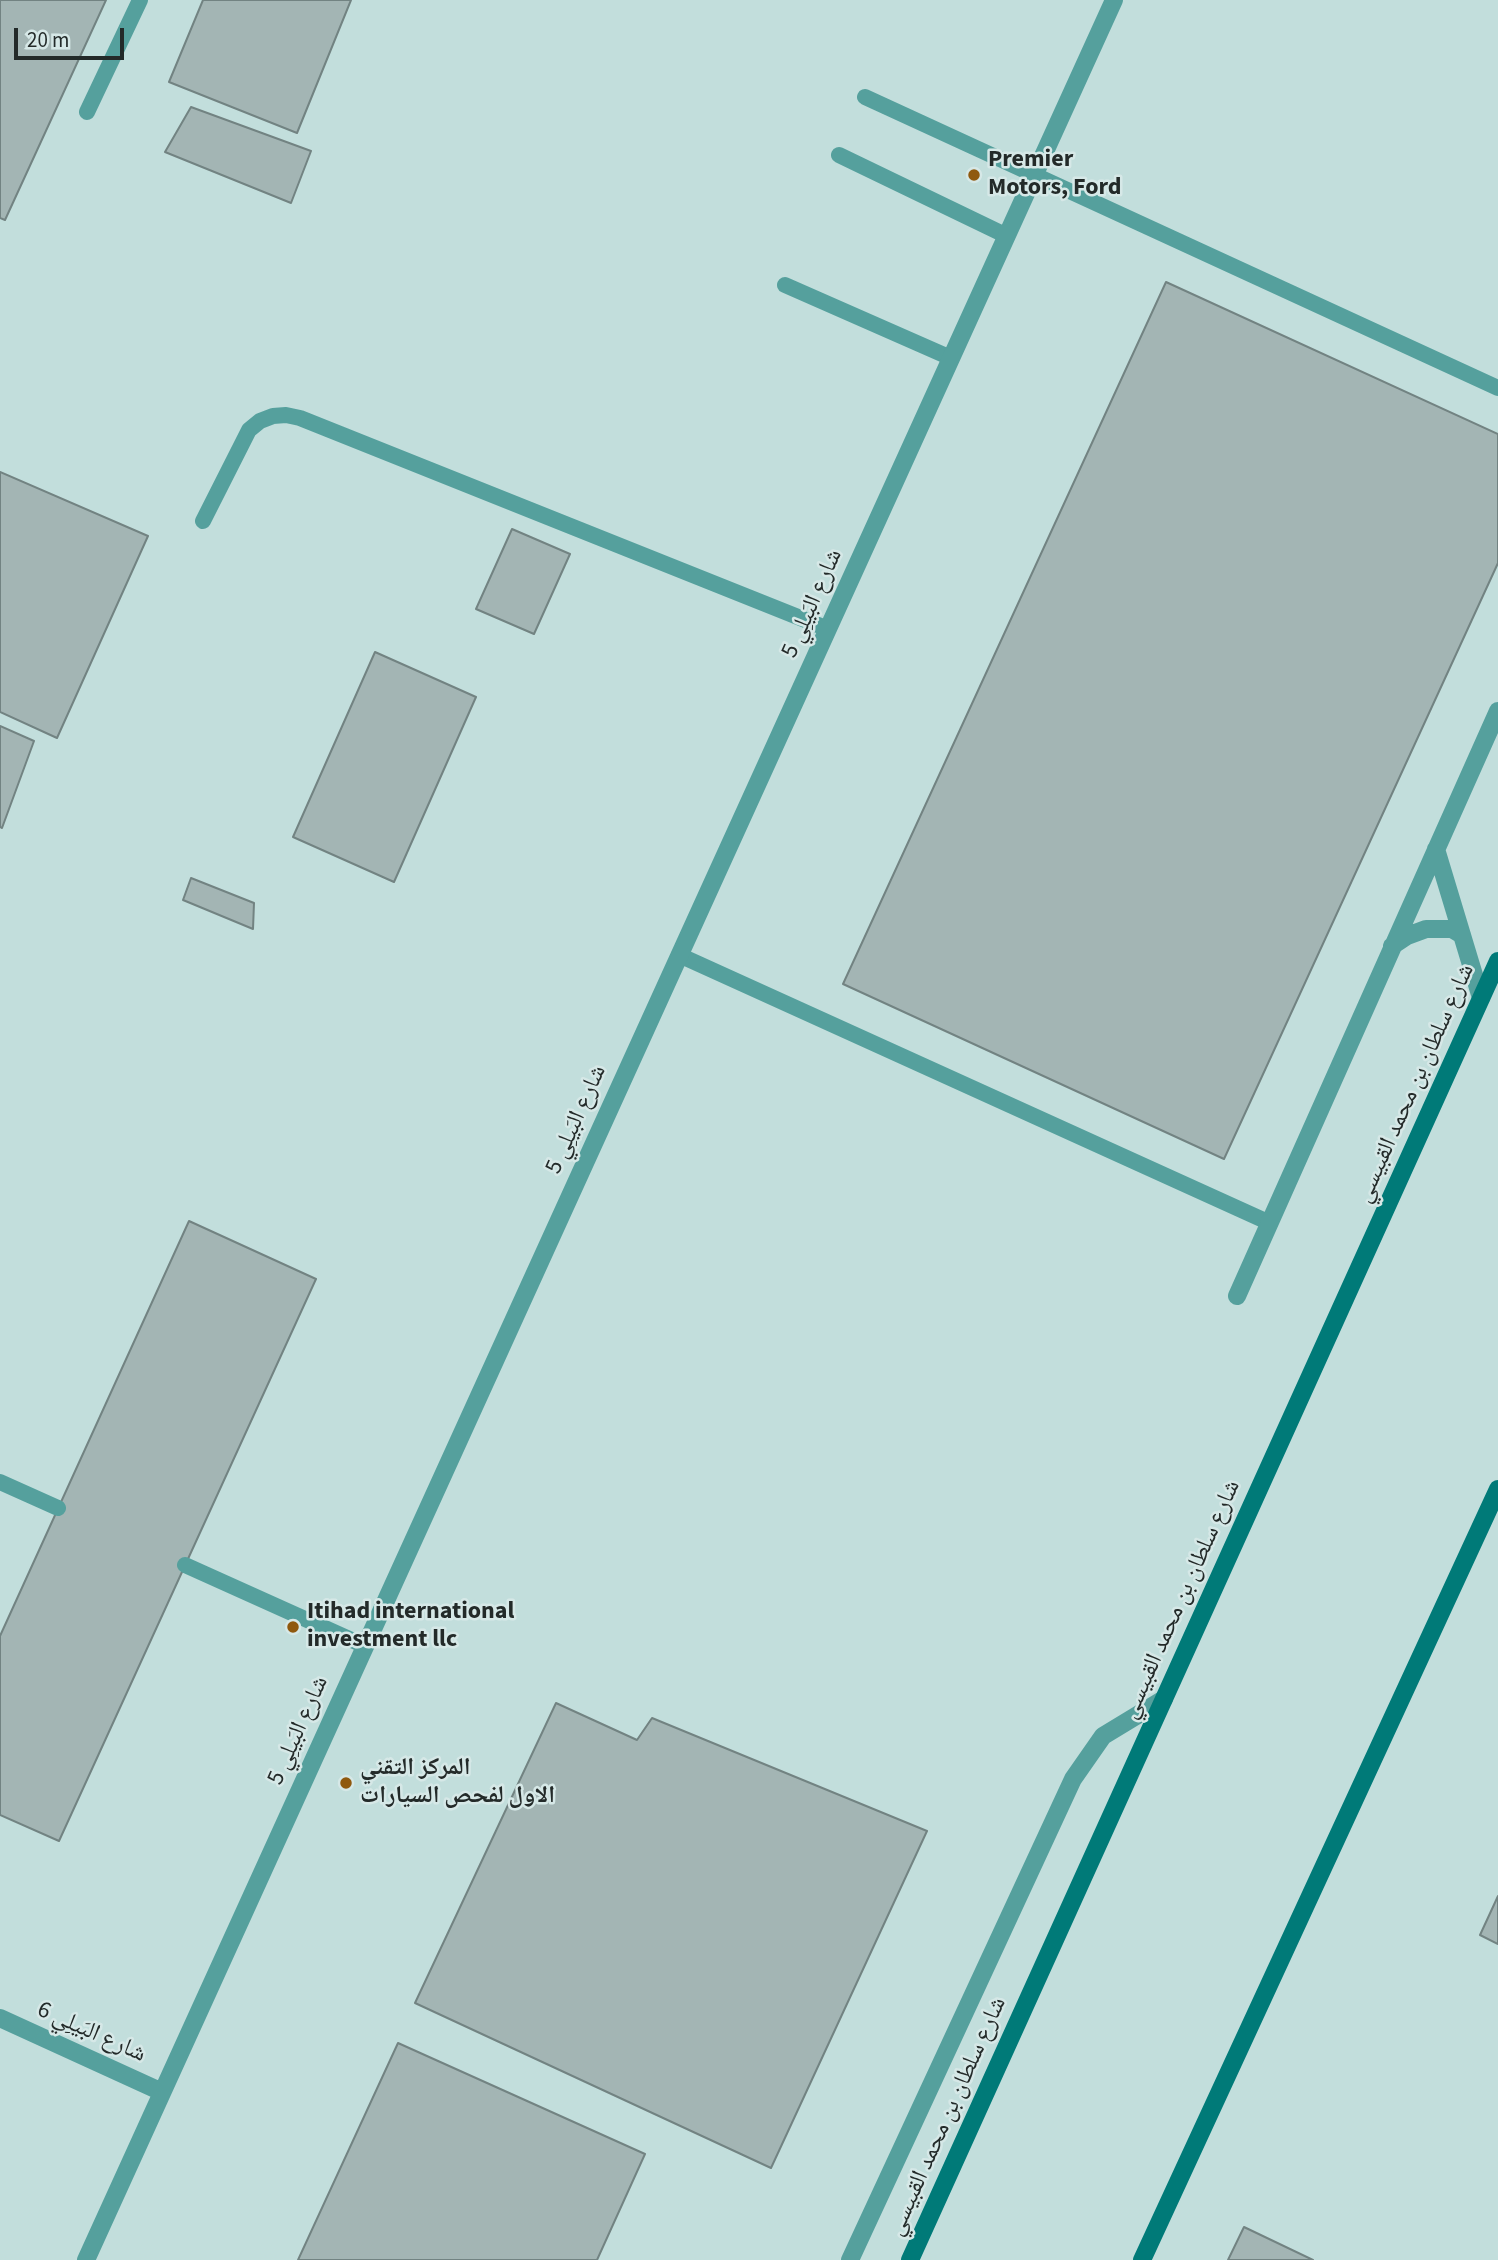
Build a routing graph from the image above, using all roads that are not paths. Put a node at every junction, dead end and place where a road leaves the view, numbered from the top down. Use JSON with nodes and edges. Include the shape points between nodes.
{"nodes":[{"id":1,"x":140,"y":0,"type":"edge"},
{"id":2,"x":1114,"y":0,"type":"edge"},
{"id":3,"x":865,"y":97,"type":"dead end"},
{"id":4,"x":87,"y":112,"type":"dead end"},
{"id":5,"x":839,"y":155,"type":"dead end"},
{"id":6,"x":1035,"y":174,"type":"junction"},
{"id":7,"x":1007,"y":236,"type":"junction"},
{"id":8,"x":785,"y":285,"type":"dead end"},
{"id":9,"x":951,"y":358,"type":"junction"},
{"id":10,"x":1498,"y":388,"type":"edge"},
{"id":11,"x":203,"y":520,"type":"dead end"},
{"id":12,"x":828,"y":629,"type":"junction"},
{"id":13,"x":1498,"y":711,"type":"edge"},
{"id":14,"x":1436,"y":849,"type":"junction"},
{"id":15,"x":1462,"y":934,"type":"junction"},
{"id":16,"x":1392,"y":946,"type":"junction"},
{"id":17,"x":679,"y":955,"type":"junction"},
{"id":18,"x":1498,"y":961,"type":"edge"},
{"id":19,"x":1481,"y":998,"type":"junction"},
{"id":20,"x":1270,"y":1223,"type":"junction"},
{"id":21,"x":1237,"y":1296,"type":"dead end"},
{"id":22,"x":0,"y":1482,"type":"edge"},
{"id":23,"x":1498,"y":1489,"type":"edge"},
{"id":24,"x":58,"y":1508,"type":"dead end"},
{"id":25,"x":186,"y":1565,"type":"dead end"},
{"id":26,"x":365,"y":1646,"type":"junction"},
{"id":27,"x":1164,"y":1699,"type":"junction"},
{"id":28,"x":0,"y":2018,"type":"edge"},
{"id":29,"x":162,"y":2092,"type":"junction"},
{"id":30,"x":86,"y":2260,"type":"edge"},
{"id":31,"x":850,"y":2260,"type":"edge"},
{"id":32,"x":911,"y":2260,"type":"edge"},
{"id":33,"x":1142,"y":2260,"type":"edge"}],
"edges":[{"from":1,"to":4,"type":"lane"},
{"from":2,"to":6,"type":"street","name":"شارع البَيلِي 5"},
{"from":3,"to":6,"type":"lane"},
{"from":5,"to":7,"type":"lane"},
{"from":6,"to":7,"type":"street","name":"شارع البَيلِي 5"},
{"from":6,"to":10,"type":"lane"},
{"from":7,"to":9,"type":"street","name":"شارع البَيلِي 5"},
{"from":8,"to":9,"type":"lane"},
{"from":9,"to":12,"type":"street","name":"شارع البَيلِي 5"},
{"from":11,"to":12,"type":"lane","via":[[249,430],[260,421],[286,415]]},
{"from":12,"to":17,"type":"street","name":"شارع البَيلِي 5"},
{"from":13,"to":14,"type":"street"},
{"from":14,"to":15,"type":"street"},
{"from":14,"to":16,"type":"street"},
{"from":15,"to":16,"type":"street","via":[[1452,929],[1426,929]]},
{"from":15,"to":19,"type":"street"},
{"from":16,"to":20,"type":"street"},
{"from":17,"to":20,"type":"lane"},
{"from":17,"to":26,"type":"street","name":"شارع البَيلِي 5"},
{"from":18,"to":19,"type":"main road","name":"شارع سلطان بن محمد القبيسي"},
{"from":19,"to":27,"type":"main road","name":"شارع سلطان بن محمد القبيسي"},
{"from":20,"to":21,"type":"street"},
{"from":22,"to":24,"type":"lane"},
{"from":23,"to":33,"type":"main road"},
{"from":25,"to":26,"type":"lane"},
{"from":26,"to":29,"type":"street","name":"شارع البَيلِي 5"},
{"from":27,"to":31,"type":"street","via":[[1103,1736],[1073,1779]]},
{"from":27,"to":32,"type":"main road","name":"شارع سلطان بن محمد القبيسي"},
{"from":28,"to":29,"type":"street","name":"شارع البَيلِي 6"},
{"from":29,"to":30,"type":"street","name":"شارع البَيلِي 5"}]}
